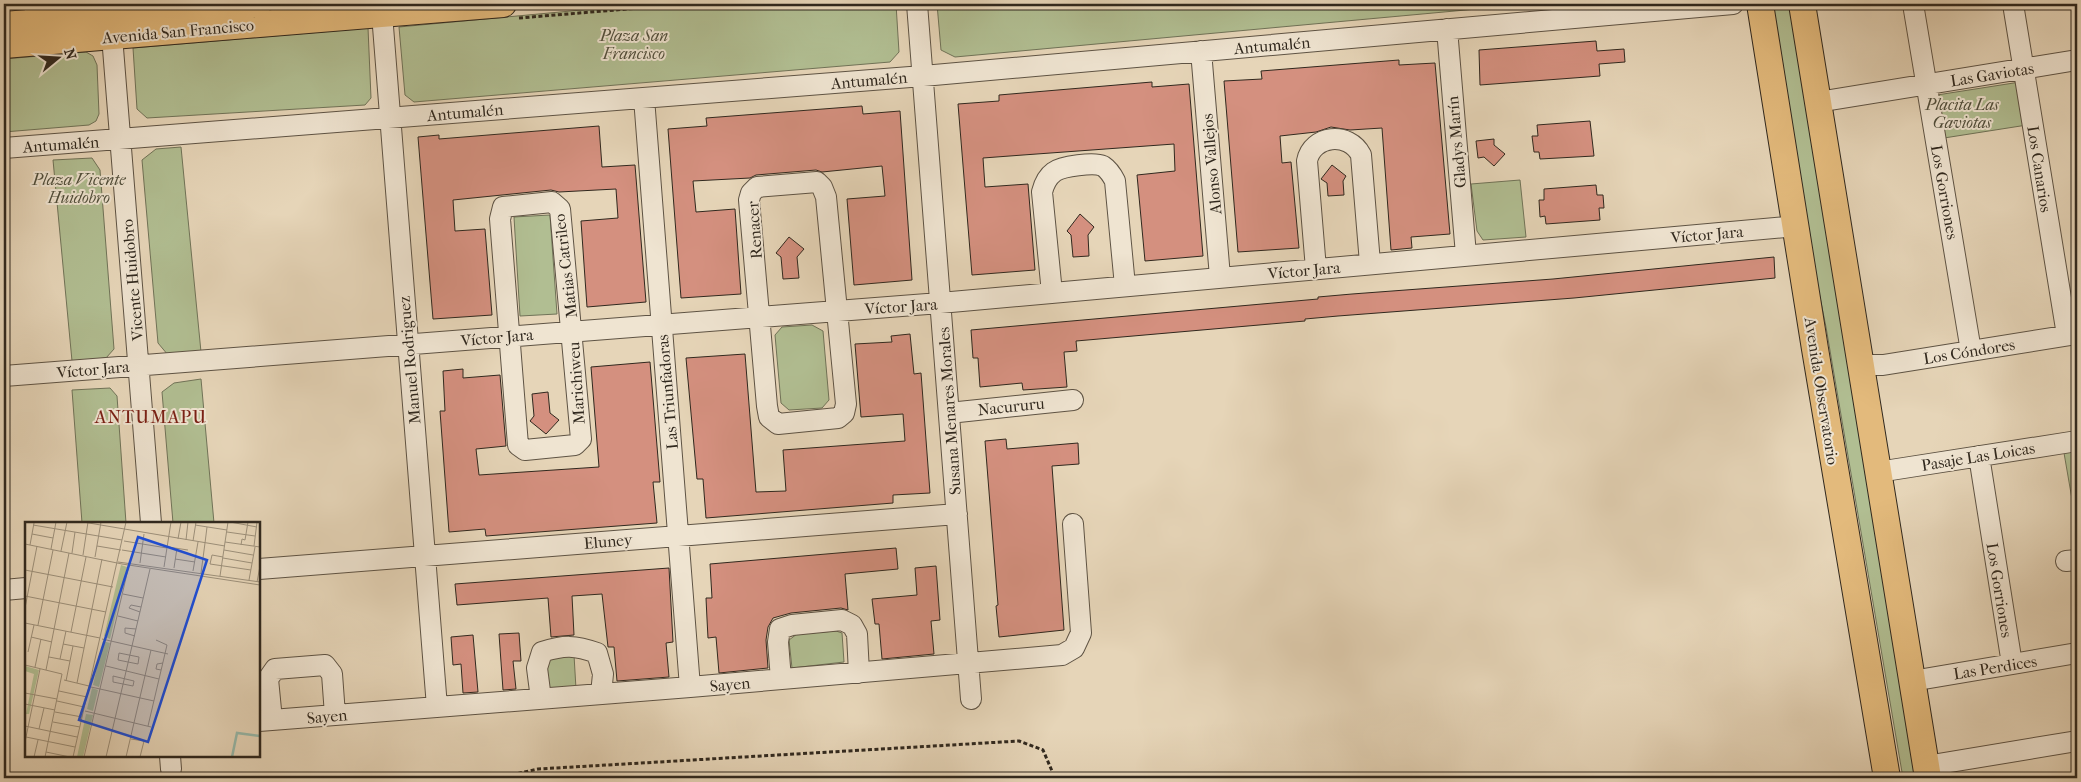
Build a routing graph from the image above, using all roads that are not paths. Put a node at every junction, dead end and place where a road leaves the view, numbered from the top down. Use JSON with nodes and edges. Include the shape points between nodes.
{"nodes":[{"id":1,"x":258,"y":4,"type":"edge"},
{"id":2,"x":503,"y":4,"type":"edge"},
{"id":3,"x":917,"y":4,"type":"edge"},
{"id":4,"x":1733,"y":4,"type":"edge"},
{"id":5,"x":1760,"y":4,"type":"edge"},
{"id":6,"x":1802,"y":4,"type":"edge"},
{"id":7,"x":1913,"y":4,"type":"edge"},
{"id":8,"x":2013,"y":4,"type":"edge"},
{"id":9,"x":150,"y":8,"type":"edge"},
{"id":10,"x":36,"y":13,"type":"edge"},
{"id":11,"x":382,"y":14,"type":"junction"},
{"id":12,"x":4,"y":25,"type":"edge"},
{"id":13,"x":1447,"y":29,"type":"junction"},
{"id":14,"x":112,"y":36,"type":"junction"},
{"id":15,"x":4,"y":45,"type":"edge"},
{"id":16,"x":1201,"y":51,"type":"junction"},
{"id":17,"x":2077,"y":60,"type":"edge"},
{"id":18,"x":2024,"y":69,"type":"junction"},
{"id":19,"x":923,"y":76,"type":"junction"},
{"id":20,"x":1926,"y":84,"type":"junction"},
{"id":21,"x":644,"y":98,"type":"junction"},
{"id":22,"x":1818,"y":102,"type":"junction"},
{"id":23,"x":390,"y":118,"type":"junction"},
{"id":24,"x":121,"y":139,"type":"junction"},
{"id":25,"x":4,"y":148,"type":"edge"},
{"id":26,"x":1796,"y":226,"type":"junction"},
{"id":27,"x":1466,"y":255,"type":"junction"},
{"id":28,"x":1370,"y":264,"type":"junction"},
{"id":29,"x":1316,"y":268,"type":"junction"},
{"id":30,"x":1220,"y":278,"type":"junction"},
{"id":31,"x":1126,"y":286,"type":"junction"},
{"id":32,"x":1052,"y":293,"type":"junction"},
{"id":33,"x":940,"y":303,"type":"junction"},
{"id":34,"x":837,"y":310,"type":"junction"},
{"id":35,"x":761,"y":316,"type":"junction"},
{"id":36,"x":662,"y":324,"type":"junction"},
{"id":37,"x":572,"y":331,"type":"junction"},
{"id":38,"x":2072,"y":334,"type":"edge"},
{"id":39,"x":508,"y":336,"type":"junction"},
{"id":40,"x":408,"y":344,"type":"junction"},
{"id":41,"x":1815,"y":349,"type":"junction"},
{"id":42,"x":1972,"y":351,"type":"junction"},
{"id":43,"x":138,"y":365,"type":"junction"},
{"id":44,"x":1861,"y":365,"type":"junction"},
{"id":45,"x":4,"y":376,"type":"edge"},
{"id":46,"x":1073,"y":400,"type":"dead end"},
{"id":47,"x":949,"y":413,"type":"junction"},
{"id":48,"x":2077,"y":441,"type":"edge"},
{"id":49,"x":1979,"y":456,"type":"junction"},
{"id":50,"x":1878,"y":472,"type":"junction"},
{"id":51,"x":957,"y":514,"type":"junction"},
{"id":52,"x":151,"y":522,"type":"edge"},
{"id":53,"x":1073,"y":524,"type":"dead end"},
{"id":54,"x":678,"y":536,"type":"junction"},
{"id":55,"x":425,"y":556,"type":"junction"},
{"id":56,"x":260,"y":569,"type":"edge"},
{"id":57,"x":25,"y":588,"type":"edge"},
{"id":58,"x":4,"y":590,"type":"edge"},
{"id":59,"x":2077,"y":653,"type":"edge"},
{"id":60,"x":968,"y":662,"type":"junction"},
{"id":61,"x":2012,"y":664,"type":"junction"},
{"id":62,"x":859,"y":672,"type":"junction"},
{"id":63,"x":782,"y":679,"type":"junction"},
{"id":64,"x":1912,"y":681,"type":"junction"},
{"id":65,"x":690,"y":687,"type":"junction"},
{"id":66,"x":601,"y":694,"type":"junction"},
{"id":67,"x":541,"y":699,"type":"junction"},
{"id":68,"x":971,"y":699,"type":"dead end"},
{"id":69,"x":437,"y":707,"type":"junction"},
{"id":70,"x":335,"y":715,"type":"junction"},
{"id":71,"x":265,"y":721,"type":"edge"},
{"id":72,"x":2077,"y":741,"type":"edge"},
{"id":73,"x":1927,"y":772,"type":"edge"},
{"id":74,"x":1887,"y":778,"type":"edge"}],
"edges":[{"from":1,"to":9,"type":"main road","name":"Avenida San Francisco"},
{"from":2,"to":11,"type":"main road","name":"Avenida San Francisco"},
{"from":3,"to":19,"type":"street","name":"Susana Menares Morales"},
{"from":4,"to":13,"type":"street","name":"Antumalén"},
{"from":5,"to":26,"type":"main road","name":"Avenida Observatorio"},
{"from":6,"to":22,"type":"main road"},
{"from":7,"to":20,"type":"street","name":"Los Gorriones"},
{"from":8,"to":18,"type":"street","name":"Los Canarios"},
{"from":9,"to":10,"type":"main road","name":"Avenida San Francisco"},
{"from":10,"to":12,"type":"main road","name":"Avenida San Francisco"},
{"from":11,"to":14,"type":"main road","name":"Avenida San Francisco"},
{"from":11,"to":23,"type":"street","name":"Manuel Rodriguez"},
{"from":13,"to":16,"type":"street","name":"Antumalén"},
{"from":13,"to":27,"type":"street","name":"Gladys Marín"},
{"from":14,"to":15,"type":"main road","name":"Avenida San Francisco"},
{"from":14,"to":24,"type":"street","name":"Vicente Huidobro"},
{"from":16,"to":19,"type":"street","name":"Antumalén"},
{"from":16,"to":30,"type":"street","name":"Alonso Vallejos"},
{"from":17,"to":18,"type":"street","name":"Las Gaviotas"},
{"from":18,"to":20,"type":"street","name":"Las Gaviotas"},
{"from":18,"to":38,"type":"street","name":"Los Canarios"},
{"from":19,"to":21,"type":"street","name":"Antumalén"},
{"from":19,"to":33,"type":"street","name":"Susana Menares Morales"},
{"from":20,"to":22,"type":"street","name":"Las Gaviotas"},
{"from":20,"to":42,"type":"street","name":"Los Gorriones"},
{"from":21,"to":23,"type":"street","name":"Antumalén"},
{"from":21,"to":36,"type":"street","name":"Las Triunfadoras"},
{"from":22,"to":44,"type":"main road"},
{"from":23,"to":24,"type":"street","name":"Antumalén"},
{"from":23,"to":40,"type":"street","name":"Manuel Rodriguez"},
{"from":24,"to":25,"type":"street","name":"Antumalén"},
{"from":24,"to":43,"type":"street","name":"Vicente Huidobro"},
{"from":26,"to":27,"type":"street","name":"Víctor Jara"},
{"from":26,"to":41,"type":"main road","name":"Avenida Observatorio"},
{"from":27,"to":28,"type":"street","name":"Víctor Jara"},
{"from":28,"to":29,"type":"street","name":"Víctor Jara"},
{"from":28,"to":29,"type":"street","via":[[1361,155],[1350,142],[1324,140],[1312,149],[1307,162]]},
{"from":29,"to":30,"type":"street","name":"Víctor Jara"},
{"from":30,"to":31,"type":"street","name":"Víctor Jara"},
{"from":31,"to":32,"type":"street","name":"Víctor Jara"},
{"from":31,"to":32,"type":"street","via":[[1115,181],[1108,169],[1096,164],[1061,168],[1044,184],[1042,192]]},
{"from":32,"to":33,"type":"street","name":"Víctor Jara"},
{"from":33,"to":34,"type":"street","name":"Víctor Jara"},
{"from":33,"to":47,"type":"street","name":"Susana Menares Morales"},
{"from":34,"to":35,"type":"street","name":"Víctor Jara"},
{"from":34,"to":35,"type":"street","via":[[846,404],[844,413],[838,418],[778,424],[769,417],[767,406]]},
{"from":34,"to":35,"type":"street","name":"Renacer","via":[[826,196],[816,182],[757,188],[752,193],[750,200]]},
{"from":35,"to":36,"type":"street","name":"Víctor Jara"},
{"from":36,"to":37,"type":"street","name":"Víctor Jara"},
{"from":36,"to":54,"type":"street","name":"Las Triunfadoras"},
{"from":37,"to":39,"type":"street","name":"Víctor Jara"},
{"from":37,"to":39,"type":"street","name":"Marichiweu","via":[[581,439],[575,445],[526,450],[518,445]]},
{"from":37,"to":39,"type":"street","name":"Matias Catrileo","via":[[560,209],[552,202],[503,207],[500,219]]},
{"from":38,"to":42,"type":"street","name":"Los Cóndores"},
{"from":39,"to":40,"type":"street","name":"Víctor Jara"},
{"from":40,"to":43,"type":"street","name":"Víctor Jara"},
{"from":40,"to":55,"type":"street","name":"Manuel Rodriguez"},
{"from":41,"to":44,"type":"main road","via":[[1836,361]]},
{"from":41,"to":74,"type":"main road","name":"Avenida Observatorio"},
{"from":42,"to":44,"type":"street","name":"Los Cóndores","via":[[1883,365]]},
{"from":43,"to":45,"type":"street","name":"Víctor Jara"},
{"from":43,"to":52,"type":"street","name":"Vicente Huidobro"},
{"from":44,"to":50,"type":"main road"},
{"from":46,"to":47,"type":"street","name":"Nacururu"},
{"from":47,"to":51,"type":"street","name":"Susana Menares Morales"},
{"from":48,"to":49,"type":"street","name":"Pasaje Las Loicas"},
{"from":49,"to":50,"type":"street","name":"Pasaje Las Loicas"},
{"from":49,"to":61,"type":"street","name":"Los Gorriones"},
{"from":50,"to":64,"type":"main road"},
{"from":51,"to":54,"type":"street","name":"Eluney"},
{"from":51,"to":60,"type":"street","name":"Susana Menares Morales"},
{"from":53,"to":60,"type":"street","name":"Sayen","via":[[1081,634],[1074,648],[1062,655]]},
{"from":54,"to":55,"type":"street","name":"Eluney"},
{"from":54,"to":65,"type":"street","name":"Las Triunfadoras"},
{"from":55,"to":56,"type":"street","name":"Eluney"},
{"from":55,"to":69,"type":"street","name":"Manuel Rodriguez"},
{"from":57,"to":58,"type":"street"},
{"from":59,"to":61,"type":"street","name":"Las Perdices"},
{"from":60,"to":62,"type":"street","name":"Sayen"},
{"from":60,"to":68,"type":"street","name":"Susana Menares Morales"},
{"from":61,"to":64,"type":"street","name":"Las Perdices"},
{"from":62,"to":63,"type":"street","name":"Sayen"},
{"from":62,"to":63,"type":"street","via":[[857,634],[852,625],[842,620],[780,629],[778,642]]},
{"from":63,"to":65,"type":"street","name":"Sayen"},
{"from":64,"to":73,"type":"main road"},
{"from":65,"to":66,"type":"street","name":"Sayen"},
{"from":66,"to":67,"type":"street","name":"Sayen"},
{"from":66,"to":67,"type":"street","via":[[603,674],[597,653],[581,647],[561,646],[542,652],[538,668]]},
{"from":67,"to":69,"type":"street","name":"Sayen"},
{"from":69,"to":70,"type":"street","name":"Sayen"},
{"from":70,"to":71,"type":"street","name":"Sayen"},
{"from":70,"to":71,"type":"street","via":[[332,674],[325,665],[275,669],[268,679]]},
{"from":72,"to":73,"type":"street"}]}
